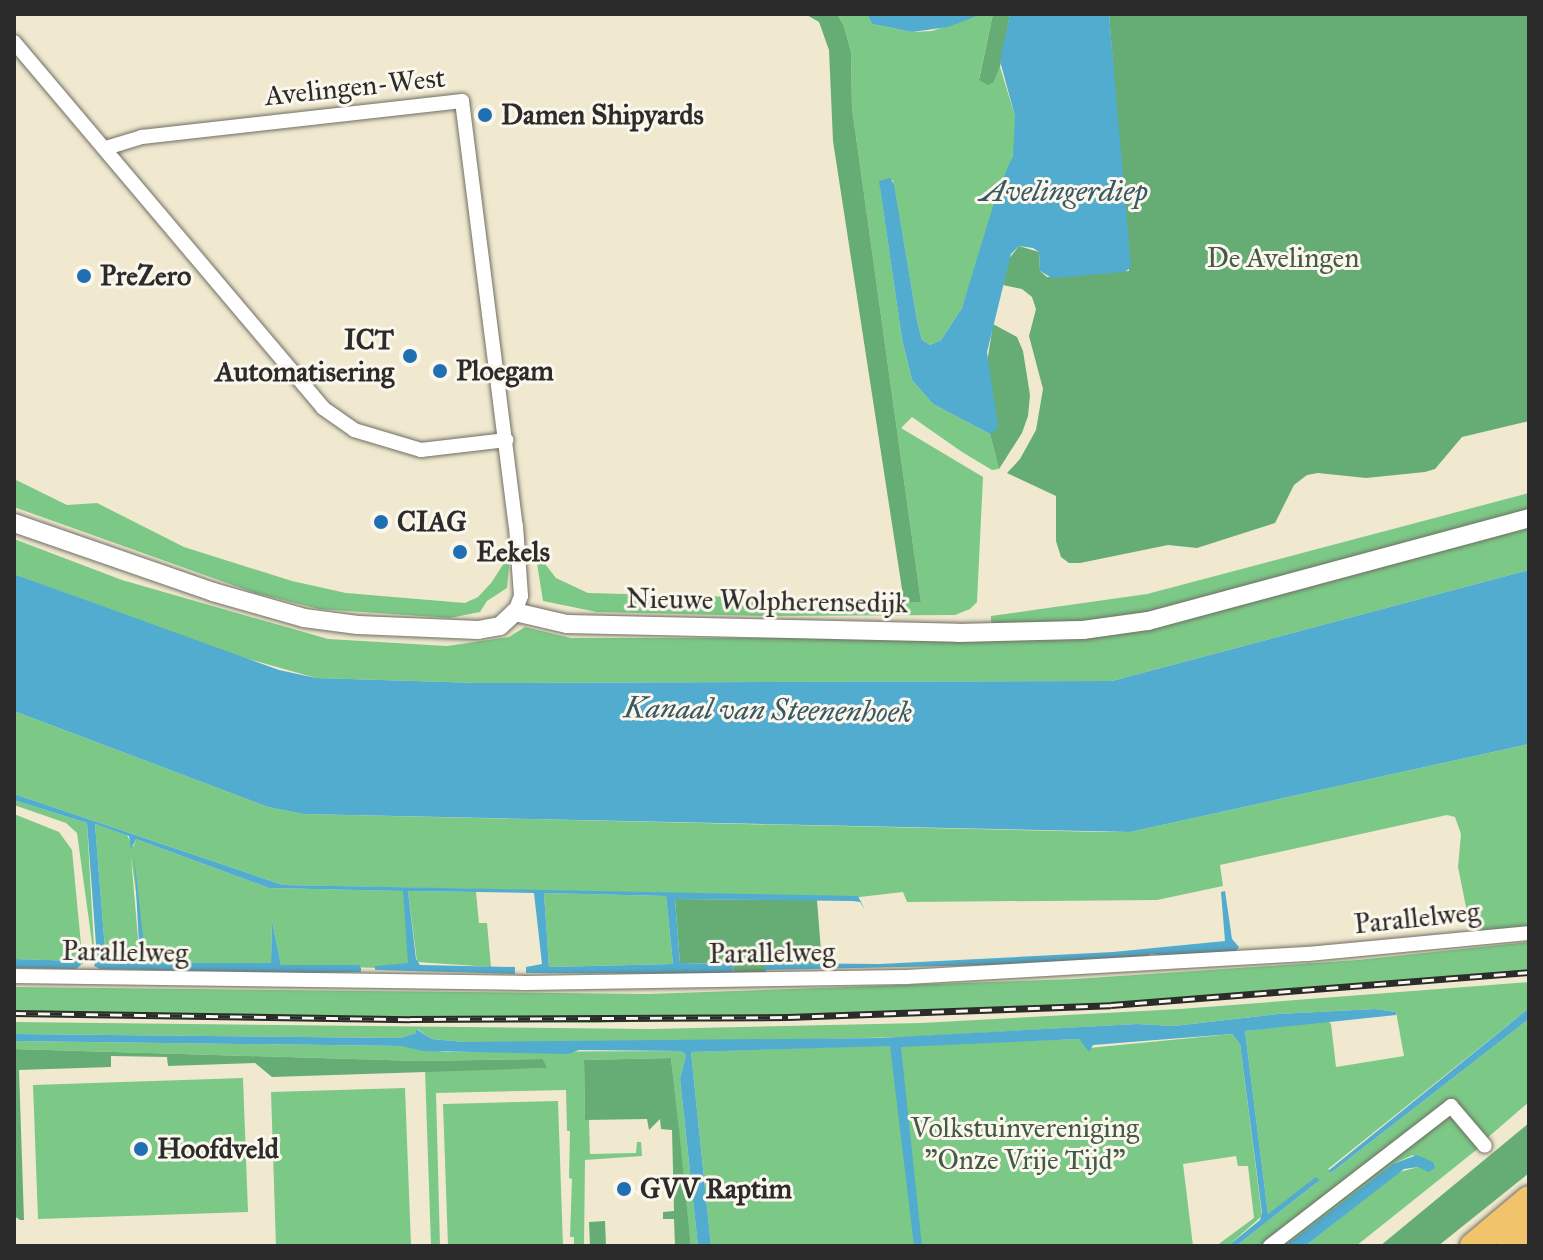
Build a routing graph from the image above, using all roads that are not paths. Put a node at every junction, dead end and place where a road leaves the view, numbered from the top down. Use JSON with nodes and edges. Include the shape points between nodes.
{"nodes":[{"id":1,"x":14,"y":42,"type":"edge"},
{"id":2,"x":106,"y":148,"type":"junction"},
{"id":3,"x":506,"y":440,"type":"junction"},
{"id":4,"x":1529,"y":518,"type":"edge"},
{"id":5,"x":14,"y":523,"type":"edge"},
{"id":6,"x":518,"y":604,"type":"junction"},
{"id":7,"x":1529,"y":933,"type":"edge"},
{"id":8,"x":14,"y":976,"type":"edge"},
{"id":9,"x":1485,"y":1146,"type":"dead end"},
{"id":10,"x":1529,"y":1199,"type":"edge"},
{"id":11,"x":1529,"y":1229,"type":"edge"},
{"id":12,"x":1270,"y":1246,"type":"edge"},
{"id":13,"x":1473,"y":1246,"type":"edge"},
{"id":14,"x":1509,"y":1246,"type":"edge"}],
"edges":[{"from":1,"to":2,"type":"street"},
{"from":2,"to":3,"type":"street","via":[[323,408],[354,430],[421,450]]},
{"from":2,"to":3,"type":"street","name":"Avelingen-West","via":[[142,137],[462,101]]},
{"from":3,"to":6,"type":"street","name":"Avelingen-West"},
{"from":4,"to":6,"type":"street","name":"Nieuwe Wolpherensedijk","via":[[1148,621],[1100,629],[958,633],[567,624]]},
{"from":5,"to":6,"type":"street","via":[[304,618],[404,630],[478,630],[500,626]]},
{"from":7,"to":8,"type":"street","name":"Parallelweg","via":[[1323,953],[905,977],[525,983]]},
{"from":9,"to":12,"type":"street","via":[[1451,1106]]},
{"from":10,"to":13,"type":"highway"},
{"from":11,"to":14,"type":"highway"}]}
